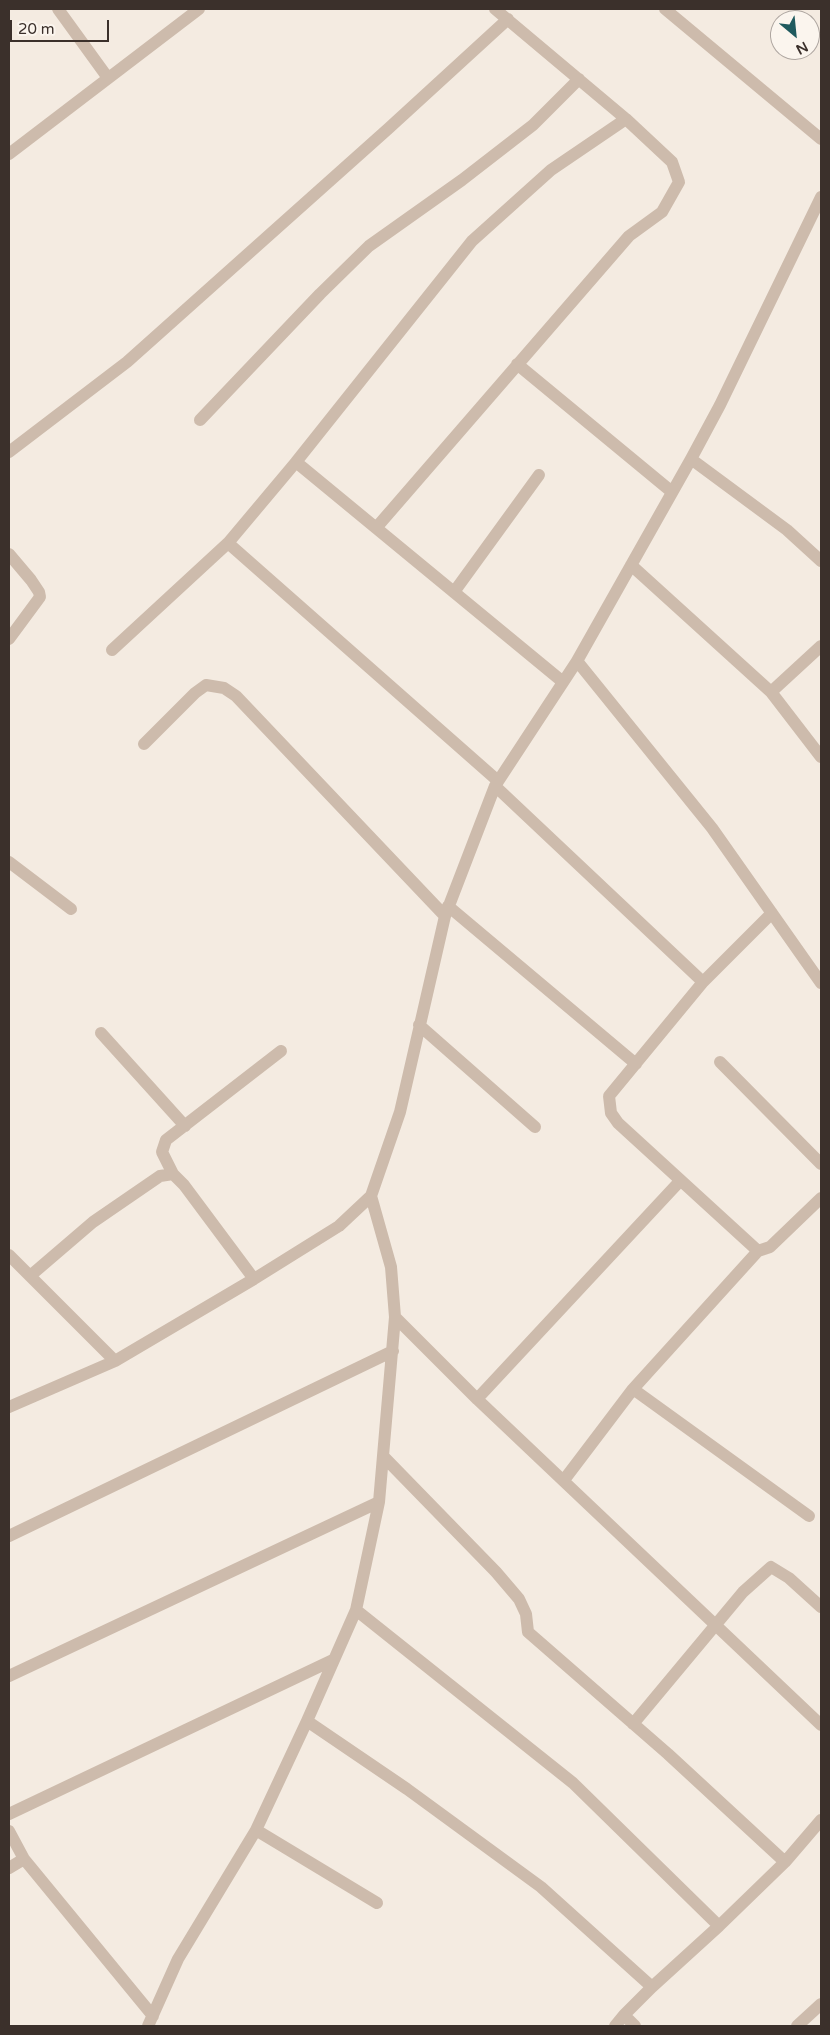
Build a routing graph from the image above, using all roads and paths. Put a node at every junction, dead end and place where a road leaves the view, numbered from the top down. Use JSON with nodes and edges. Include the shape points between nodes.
{"nodes":[{"id":1,"x":58,"y":9,"type":"edge"},
{"id":2,"x":199,"y":9,"type":"edge"},
{"id":3,"x":495,"y":9,"type":"edge"},
{"id":4,"x":665,"y":9,"type":"edge"},
{"id":5,"x":508,"y":19,"type":"junction"},
{"id":6,"x":108,"y":78,"type":"junction"},
{"id":7,"x":579,"y":79,"type":"junction"},
{"id":8,"x":626,"y":119,"type":"junction"},
{"id":9,"x":821,"y":139,"type":"edge"},
{"id":10,"x":9,"y":154,"type":"edge"},
{"id":11,"x":821,"y":197,"type":"edge"},
{"id":12,"x":517,"y":364,"type":"junction"},
{"id":13,"x":200,"y":420,"type":"dead end"},
{"id":14,"x":9,"y":452,"type":"edge"},
{"id":15,"x":691,"y":459,"type":"junction"},
{"id":16,"x":296,"y":462,"type":"junction"},
{"id":17,"x":539,"y":474,"type":"dead end"},
{"id":18,"x":672,"y":492,"type":"junction"},
{"id":19,"x":376,"y":528,"type":"junction"},
{"id":20,"x":228,"y":544,"type":"junction"},
{"id":21,"x":9,"y":554,"type":"edge"},
{"id":22,"x":821,"y":561,"type":"edge"},
{"id":23,"x":631,"y":565,"type":"junction"},
{"id":24,"x":454,"y":592,"type":"junction"},
{"id":25,"x":9,"y":639,"type":"edge"},
{"id":26,"x":821,"y":646,"type":"edge"},
{"id":27,"x":112,"y":650,"type":"dead end"},
{"id":28,"x":577,"y":661,"type":"junction"},
{"id":29,"x":563,"y":682,"type":"junction"},
{"id":30,"x":771,"y":692,"type":"junction"},
{"id":31,"x":144,"y":744,"type":"dead end"},
{"id":32,"x":821,"y":757,"type":"edge"},
{"id":33,"x":496,"y":784,"type":"junction"},
{"id":34,"x":9,"y":862,"type":"edge"},
{"id":35,"x":71,"y":909,"type":"dead end"},
{"id":36,"x":447,"y":911,"type":"junction"},
{"id":37,"x":772,"y":913,"type":"junction"},
{"id":38,"x":703,"y":982,"type":"junction"},
{"id":39,"x":821,"y":983,"type":"edge"},
{"id":40,"x":419,"y":1025,"type":"junction"},
{"id":41,"x":101,"y":1033,"type":"dead end"},
{"id":42,"x":281,"y":1051,"type":"dead end"},
{"id":43,"x":720,"y":1062,"type":"dead end"},
{"id":44,"x":636,"y":1064,"type":"junction"},
{"id":45,"x":185,"y":1126,"type":"junction"},
{"id":46,"x":535,"y":1127,"type":"dead end"},
{"id":47,"x":821,"y":1164,"type":"edge"},
{"id":48,"x":173,"y":1174,"type":"junction"},
{"id":49,"x":680,"y":1181,"type":"junction"},
{"id":50,"x":372,"y":1196,"type":"junction"},
{"id":51,"x":821,"y":1198,"type":"edge"},
{"id":52,"x":758,"y":1251,"type":"junction"},
{"id":53,"x":9,"y":1255,"type":"edge"},
{"id":54,"x":30,"y":1276,"type":"junction"},
{"id":55,"x":254,"y":1280,"type":"junction"},
{"id":56,"x":395,"y":1317,"type":"junction"},
{"id":57,"x":393,"y":1351,"type":"junction"},
{"id":58,"x":115,"y":1361,"type":"junction"},
{"id":59,"x":633,"y":1389,"type":"junction"},
{"id":60,"x":477,"y":1398,"type":"junction"},
{"id":61,"x":9,"y":1407,"type":"edge"},
{"id":62,"x":383,"y":1456,"type":"junction"},
{"id":63,"x":564,"y":1480,"type":"junction"},
{"id":64,"x":379,"y":1502,"type":"junction"},
{"id":65,"x":809,"y":1516,"type":"dead end"},
{"id":66,"x":9,"y":1536,"type":"edge"},
{"id":67,"x":821,"y":1606,"type":"edge"},
{"id":68,"x":356,"y":1610,"type":"junction"},
{"id":69,"x":715,"y":1625,"type":"junction"},
{"id":70,"x":333,"y":1660,"type":"junction"},
{"id":71,"x":9,"y":1676,"type":"edge"},
{"id":72,"x":307,"y":1722,"type":"junction"},
{"id":73,"x":633,"y":1724,"type":"junction"},
{"id":74,"x":821,"y":1725,"type":"edge"},
{"id":75,"x":9,"y":1814,"type":"edge"},
{"id":76,"x":821,"y":1820,"type":"edge"},
{"id":77,"x":256,"y":1830,"type":"junction"},
{"id":78,"x":9,"y":1831,"type":"edge"},
{"id":79,"x":24,"y":1859,"type":"junction"},
{"id":80,"x":785,"y":1862,"type":"junction"},
{"id":81,"x":9,"y":1868,"type":"edge"},
{"id":82,"x":377,"y":1903,"type":"dead end"},
{"id":83,"x":719,"y":1926,"type":"junction"},
{"id":84,"x":652,"y":1987,"type":"junction"},
{"id":85,"x":821,"y":2004,"type":"edge"},
{"id":86,"x":624,"y":2015,"type":"junction"},
{"id":87,"x":150,"y":2021,"type":"edge"},
{"id":88,"x":615,"y":2026,"type":"edge"},
{"id":89,"x":635,"y":2026,"type":"edge"},
{"id":90,"x":797,"y":2026,"type":"edge"}],
"edges":[{"from":1,"to":6,"type":"street"},
{"from":2,"to":6,"type":"street"},
{"from":3,"to":5,"type":"street"},
{"from":4,"to":9,"type":"street"},
{"from":5,"to":7,"type":"street"},
{"from":5,"to":14,"type":"street","via":[[127,362]]},
{"from":6,"to":10,"type":"street"},
{"from":7,"to":8,"type":"street"},
{"from":7,"to":13,"type":"street","via":[[533,125],[369,246]]},
{"from":8,"to":12,"type":"street","via":[[672,162],[679,182],[662,212],[629,236]]},
{"from":8,"to":16,"type":"street","via":[[551,170],[472,241]]},
{"from":11,"to":15,"type":"street"},
{"from":12,"to":18,"type":"street"},
{"from":12,"to":19,"type":"street"},
{"from":15,"to":18,"type":"street"},
{"from":15,"to":22,"type":"street","via":[[787,530]]},
{"from":16,"to":19,"type":"street"},
{"from":16,"to":20,"type":"street"},
{"from":17,"to":24,"type":"street"},
{"from":18,"to":23,"type":"street"},
{"from":19,"to":24,"type":"street"},
{"from":20,"to":27,"type":"street"},
{"from":20,"to":33,"type":"street"},
{"from":21,"to":25,"type":"street","via":[[39,592],[40,598]]},
{"from":23,"to":28,"type":"street"},
{"from":23,"to":30,"type":"street"},
{"from":24,"to":29,"type":"street"},
{"from":26,"to":30,"type":"street"},
{"from":28,"to":29,"type":"street"},
{"from":28,"to":37,"type":"street","via":[[712,828]]},
{"from":29,"to":33,"type":"street"},
{"from":30,"to":32,"type":"street"},
{"from":31,"to":36,"type":"street","via":[[206,685],[224,688],[236,696]]},
{"from":33,"to":36,"type":"street"},
{"from":33,"to":38,"type":"street"},
{"from":34,"to":35,"type":"street"},
{"from":36,"to":40,"type":"street"},
{"from":36,"to":44,"type":"street"},
{"from":37,"to":38,"type":"street"},
{"from":37,"to":39,"type":"street"},
{"from":38,"to":44,"type":"street"},
{"from":40,"to":46,"type":"street"},
{"from":40,"to":50,"type":"street","via":[[400,1112]]},
{"from":41,"to":45,"type":"street"},
{"from":42,"to":45,"type":"street"},
{"from":43,"to":47,"type":"street"},
{"from":44,"to":49,"type":"street","via":[[610,1096],[611,1113]]},
{"from":45,"to":48,"type":"street","via":[[166,1140],[162,1152]]},
{"from":48,"to":54,"type":"street","via":[[160,1176],[93,1222]]},
{"from":48,"to":55,"type":"street"},
{"from":49,"to":52,"type":"street"},
{"from":49,"to":60,"type":"street"},
{"from":50,"to":55,"type":"street","via":[[340,1226]]},
{"from":50,"to":56,"type":"street","via":[[391,1267]]},
{"from":51,"to":52,"type":"street","via":[[770,1248]]},
{"from":52,"to":59,"type":"street"},
{"from":53,"to":54,"type":"street"},
{"from":54,"to":58,"type":"street"},
{"from":55,"to":58,"type":"street"},
{"from":56,"to":57,"type":"street"},
{"from":56,"to":60,"type":"street"},
{"from":57,"to":62,"type":"street"},
{"from":57,"to":66,"type":"street"},
{"from":58,"to":61,"type":"street"},
{"from":59,"to":63,"type":"street"},
{"from":59,"to":65,"type":"street"},
{"from":60,"to":63,"type":"street"},
{"from":62,"to":64,"type":"street"},
{"from":62,"to":73,"type":"street","via":[[519,1599],[526,1614],[528,1632]]},
{"from":63,"to":69,"type":"street"},
{"from":64,"to":68,"type":"street"},
{"from":64,"to":71,"type":"street"},
{"from":67,"to":69,"type":"street","via":[[790,1578],[771,1567]]},
{"from":68,"to":70,"type":"street"},
{"from":68,"to":83,"type":"street","via":[[573,1783]]},
{"from":69,"to":73,"type":"street"},
{"from":69,"to":74,"type":"street"},
{"from":70,"to":72,"type":"street"},
{"from":70,"to":75,"type":"street"},
{"from":72,"to":77,"type":"street"},
{"from":72,"to":84,"type":"street","via":[[407,1789],[541,1887]]},
{"from":73,"to":80,"type":"street"},
{"from":76,"to":80,"type":"street"},
{"from":77,"to":82,"type":"street"},
{"from":77,"to":87,"type":"street","via":[[178,1960]]},
{"from":78,"to":79,"type":"street"},
{"from":79,"to":81,"type":"street"},
{"from":79,"to":87,"type":"street"},
{"from":80,"to":83,"type":"street"},
{"from":83,"to":84,"type":"street"},
{"from":84,"to":86,"type":"street"},
{"from":85,"to":90,"type":"street"},
{"from":86,"to":88,"type":"street"},
{"from":86,"to":89,"type":"street"}]}
